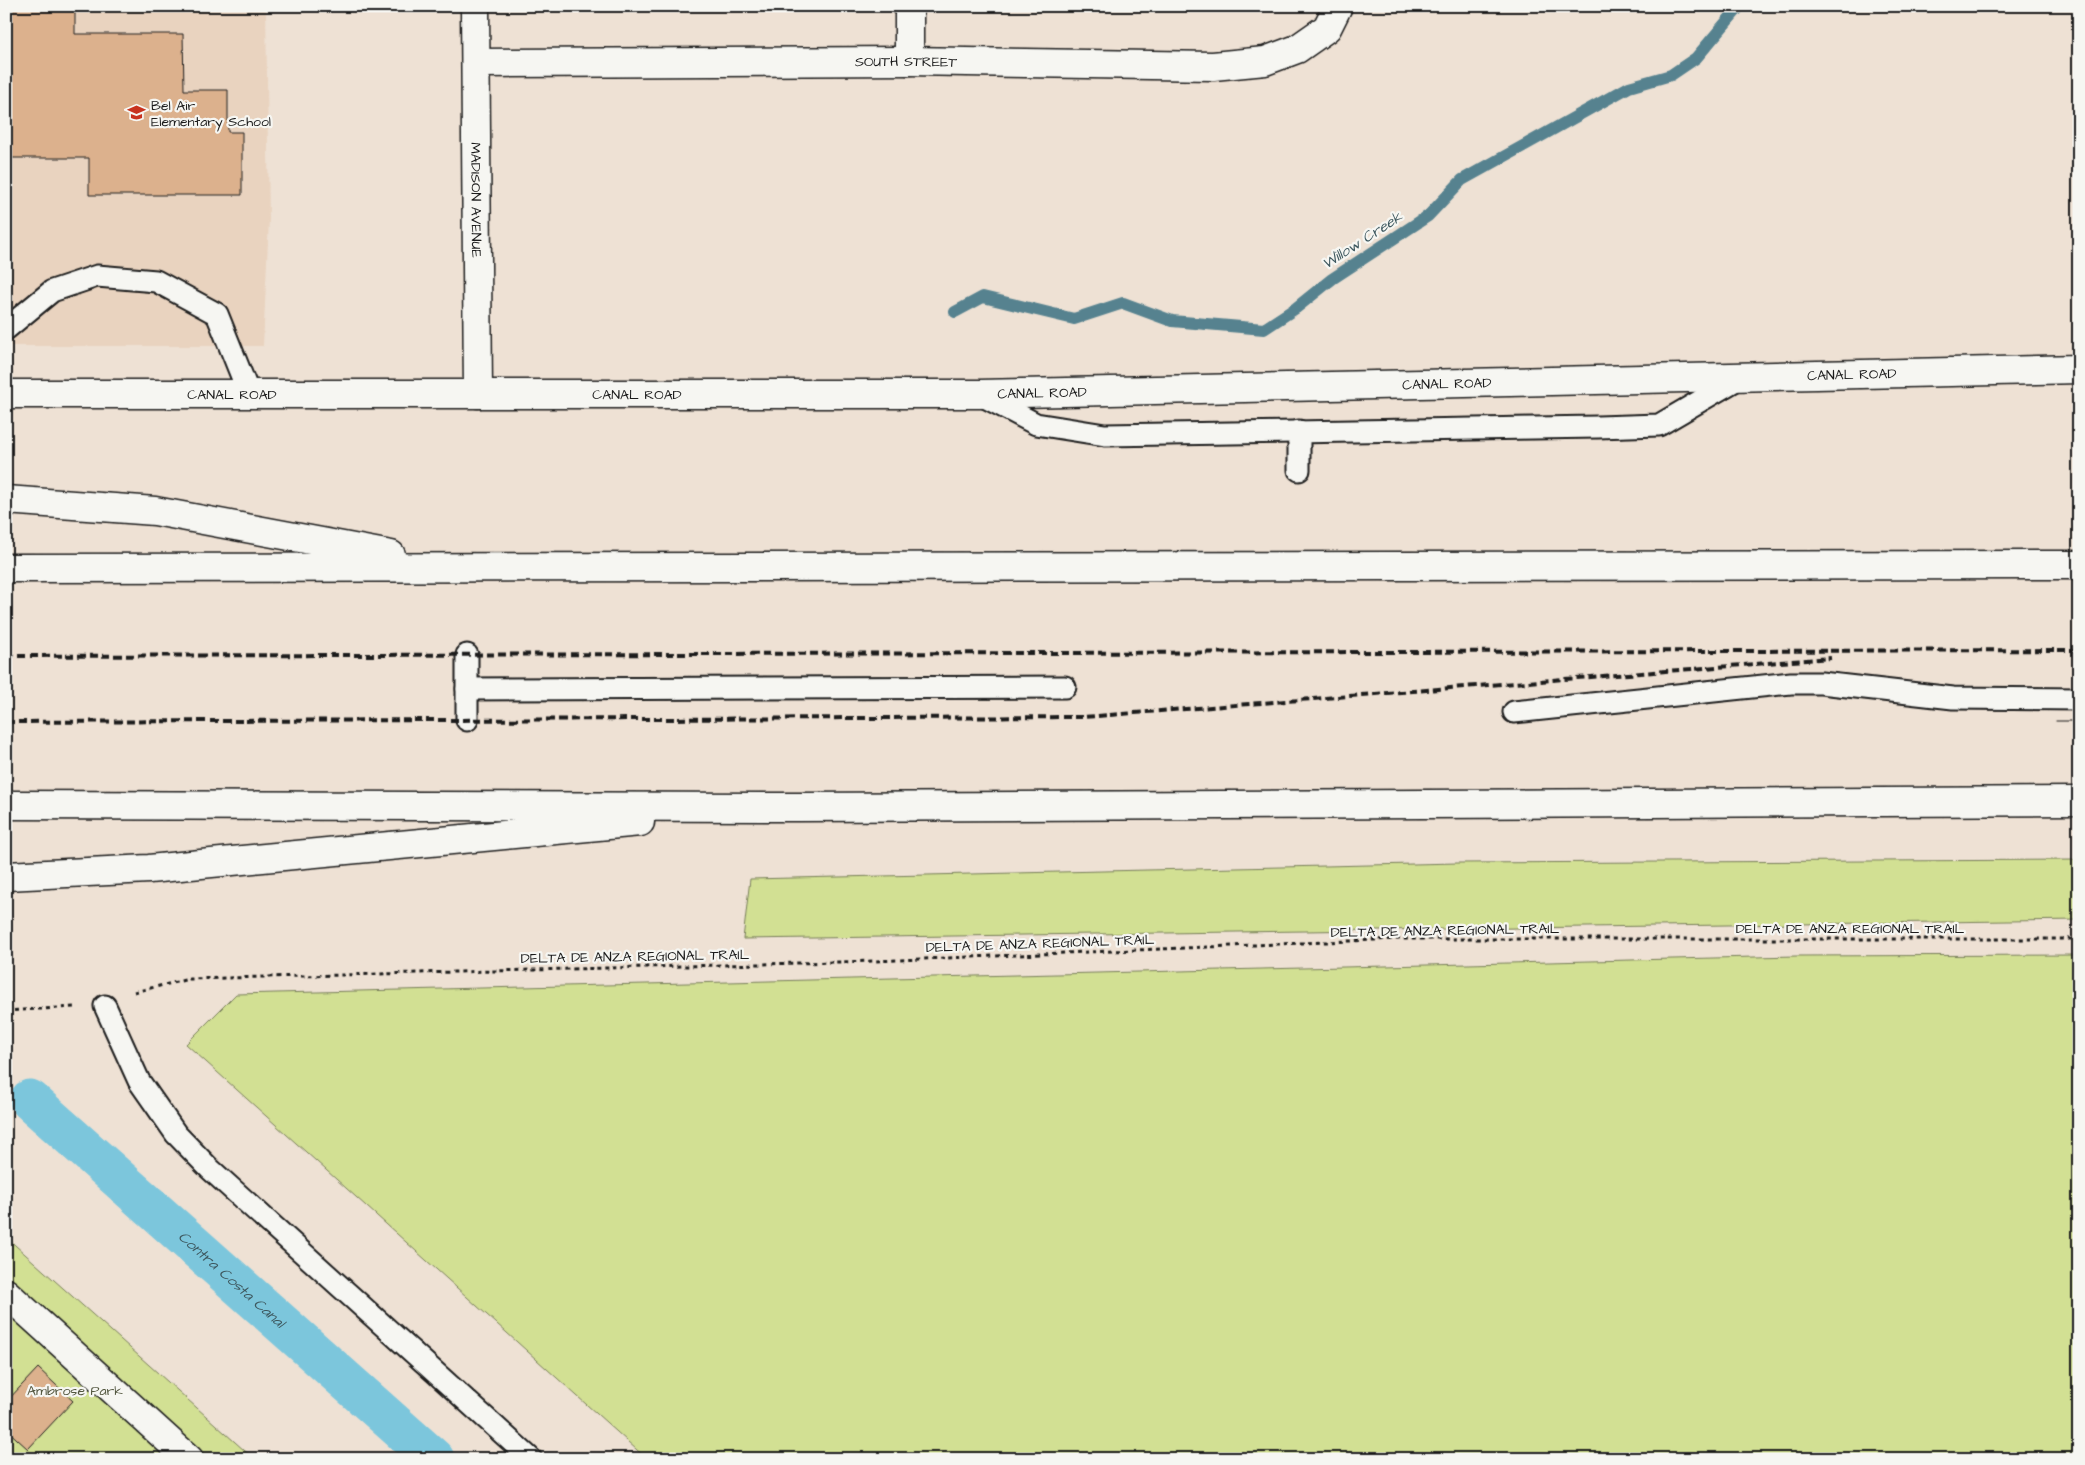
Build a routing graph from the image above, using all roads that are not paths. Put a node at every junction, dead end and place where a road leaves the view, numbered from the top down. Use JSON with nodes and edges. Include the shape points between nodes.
{"nodes":[{"id":1,"x":475,"y":6,"type":"edge"},
{"id":2,"x":909,"y":6,"type":"edge"},
{"id":3,"x":1332,"y":17,"type":"edge"},
{"id":4,"x":909,"y":61,"type":"junction"},
{"id":5,"x":476,"y":63,"type":"junction"},
{"id":6,"x":6,"y":329,"type":"edge"},
{"id":7,"x":2079,"y":369,"type":"edge"},
{"id":8,"x":1741,"y":377,"type":"junction"},
{"id":9,"x":6,"y":394,"type":"edge"},
{"id":10,"x":249,"y":394,"type":"junction"},
{"id":11,"x":478,"y":394,"type":"junction"},
{"id":12,"x":979,"y":394,"type":"junction"},
{"id":13,"x":1299,"y":430,"type":"junction"},
{"id":14,"x":1299,"y":470,"type":"dead end"},
{"id":15,"x":6,"y":500,"type":"edge"},
{"id":16,"x":2079,"y":565,"type":"edge"},
{"id":17,"x":459,"y":567,"type":"junction"},
{"id":18,"x":6,"y":568,"type":"edge"},
{"id":19,"x":467,"y":654,"type":"dead end"},
{"id":20,"x":1065,"y":687,"type":"dead end"},
{"id":21,"x":467,"y":689,"type":"junction"},
{"id":22,"x":2079,"y":700,"type":"edge"},
{"id":23,"x":1514,"y":712,"type":"dead end"},
{"id":24,"x":467,"y":720,"type":"dead end"},
{"id":25,"x":2079,"y":802,"type":"edge"},
{"id":26,"x":6,"y":805,"type":"edge"},
{"id":27,"x":799,"y":807,"type":"junction"},
{"id":28,"x":6,"y":876,"type":"edge"},
{"id":29,"x":105,"y":1006,"type":"road end"},
{"id":30,"x":6,"y":1293,"type":"edge"},
{"id":31,"x":188,"y":1459,"type":"edge"},
{"id":32,"x":531,"y":1459,"type":"edge"}],
"edges":[{"from":1,"to":5,"type":"main road","name":"MADISON AVENUE"},
{"from":2,"to":4,"type":"main road"},
{"from":3,"to":4,"type":"main road","name":"SOUTH STREET","via":[[1297,50],[1265,61],[1213,66]]},
{"from":4,"to":5,"type":"main road","name":"SOUTH STREET"},
{"from":5,"to":11,"type":"main road","name":"MADISON AVENUE"},
{"from":6,"to":10,"type":"lane","via":[[52,291],[97,276],[156,281],[217,314]]},
{"from":7,"to":8,"type":"main road","name":"CANAL ROAD"},
{"from":8,"to":12,"type":"main road","name":"CANAL ROAD"},
{"from":8,"to":13,"type":"lane","via":[[1659,425]]},
{"from":9,"to":10,"type":"main road","name":"CANAL ROAD"},
{"from":10,"to":11,"type":"main road","name":"CANAL ROAD"},
{"from":11,"to":12,"type":"main road","name":"CANAL ROAD"},
{"from":12,"to":13,"type":"lane","via":[[1036,424],[1105,435]]},
{"from":13,"to":14,"type":"lane"},
{"from":15,"to":17,"type":"main road","via":[[155,511]]},
{"from":16,"to":17,"type":"main road"},
{"from":17,"to":18,"type":"main road"},
{"from":19,"to":21,"type":"lane"},
{"from":20,"to":21,"type":"lane"},
{"from":21,"to":24,"type":"lane"},
{"from":22,"to":23,"type":"lane","via":[[1953,698],[1822,683],[1791,683]]},
{"from":25,"to":27,"type":"main road"},
{"from":26,"to":27,"type":"main road"},
{"from":27,"to":28,"type":"main road","via":[[149,869]]},
{"from":29,"to":32,"type":"lane","via":[[139,1081],[176,1134],[210,1170]]},
{"from":30,"to":31,"type":"main road"}]}
